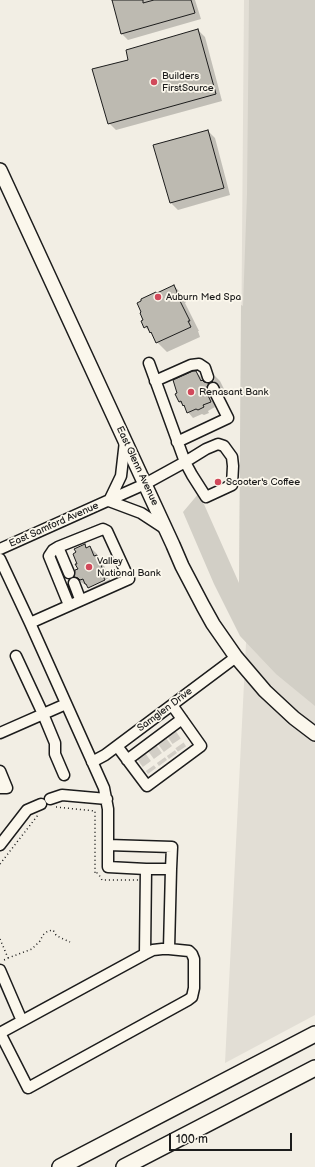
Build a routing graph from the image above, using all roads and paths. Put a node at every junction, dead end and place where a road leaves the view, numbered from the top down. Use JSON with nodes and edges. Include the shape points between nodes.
{"nodes":[{"id":1,"x":0,"y":170,"type":"edge"},
{"id":2,"x":149,"y":363,"type":"dead end"},
{"id":3,"x":208,"y":377,"type":"dead end"},
{"id":4,"x":155,"y":380,"type":"junction"},
{"id":5,"x":213,"y":388,"type":"dead end"},
{"id":6,"x":125,"y":440,"type":"junction"},
{"id":7,"x":177,"y":442,"type":"junction"},
{"id":8,"x":185,"y":462,"type":"junction"},
{"id":9,"x":145,"y":484,"type":"junction"},
{"id":10,"x":109,"y":501,"type":"junction"},
{"id":11,"x":167,"y":530,"type":"junction"},
{"id":12,"x":58,"y":547,"type":"junction"},
{"id":13,"x":0,"y":549,"type":"edge"},
{"id":14,"x":0,"y":559,"type":"edge"},
{"id":15,"x":69,"y":573,"type":"dead end"},
{"id":16,"x":74,"y":583,"type":"dead end"},
{"id":17,"x":80,"y":599,"type":"junction"},
{"id":18,"x":70,"y":605,"type":"junction"},
{"id":19,"x":30,"y":623,"type":"junction"},
{"id":20,"x":16,"y":656,"type":"dead end"},
{"id":21,"x":236,"y":657,"type":"junction"},
{"id":22,"x":66,"y":704,"type":"junction"},
{"id":23,"x":172,"y":705,"type":"junction"},
{"id":24,"x":43,"y":714,"type":"junction"},
{"id":25,"x":182,"y":719,"type":"junction"},
{"id":26,"x":0,"y":733,"type":"edge"},
{"id":27,"x":315,"y":734,"type":"edge"},
{"id":28,"x":117,"y":746,"type":"junction"},
{"id":29,"x":127,"y":760,"type":"junction"},
{"id":30,"x":92,"y":762,"type":"junction"},
{"id":31,"x":0,"y":771,"type":"edge"},
{"id":32,"x":64,"y":775,"type":"dead end"},
{"id":33,"x":0,"y":788,"type":"edge"},
{"id":34,"x":106,"y":799,"type":"junction"},
{"id":35,"x":49,"y":803,"type":"junction"},
{"id":36,"x":38,"y":815,"type":"dead end"},
{"id":37,"x":2,"y":840,"type":"edge"},
{"id":38,"x":108,"y":845,"type":"junction"},
{"id":39,"x":0,"y":864,"type":"edge"},
{"id":40,"x":146,"y":869,"type":"junction"},
{"id":41,"x":171,"y":869,"type":"junction"},
{"id":42,"x":146,"y":880,"type":"junction"},
{"id":43,"x":0,"y":938,"type":"edge"},
{"id":44,"x":70,"y":942,"type":"dead end"},
{"id":45,"x":170,"y":949,"type":"junction"},
{"id":46,"x":145,"y":954,"type":"junction"},
{"id":47,"x":8,"y":958,"type":"junction"},
{"id":48,"x":0,"y":962,"type":"edge"},
{"id":49,"x":0,"y":970,"type":"edge"},
{"id":50,"x":22,"y":1021,"type":"junction"},
{"id":51,"x":0,"y":1033,"type":"edge"},
{"id":52,"x":315,"y":1034,"type":"edge"},
{"id":53,"x":315,"y":1068,"type":"edge"},
{"id":54,"x":60,"y":1167,"type":"edge"},
{"id":55,"x":124,"y":1167,"type":"edge"}],
"edges":[{"from":1,"to":6,"type":"main road","name":"East Glenn Avenue"},
{"from":2,"to":4,"type":"street"},
{"from":3,"to":4,"type":"street","via":[[205,368],[199,364],[191,364]]},
{"from":4,"to":7,"type":"street"},
{"from":5,"to":7,"type":"street","via":[[228,418]]},
{"from":6,"to":9,"type":"main road","name":"East Glenn Avenue"},
{"from":6,"to":10,"type":"street","via":[[121,476]]},
{"from":7,"to":8,"type":"street"},
{"from":8,"to":8,"type":"street","via":[[206,497],[232,485],[232,457],[224,446],[218,444]]},
{"from":8,"to":9,"type":"street","name":"East Samford Avenue"},
{"from":9,"to":10,"type":"street","name":"East Samford Avenue"},
{"from":9,"to":11,"type":"main road","name":"East Glenn Avenue"},
{"from":10,"to":11,"type":"street","via":[[141,513]]},
{"from":10,"to":13,"type":"street","name":"East Samford Avenue"},
{"from":11,"to":21,"type":"main road","name":"East Glenn Avenue","via":[[203,606]]},
{"from":12,"to":15,"type":"street"},
{"from":12,"to":17,"type":"street","via":[[103,529],[107,531],[129,579]]},
{"from":12,"to":18,"type":"street","via":[[49,556]]},
{"from":14,"to":19,"type":"street"},
{"from":16,"to":17,"type":"street"},
{"from":17,"to":18,"type":"street"},
{"from":18,"to":19,"type":"street"},
{"from":19,"to":22,"type":"street"},
{"from":20,"to":24,"type":"street"},
{"from":21,"to":23,"type":"street","name":"Samglen Drive"},
{"from":21,"to":27,"type":"main road","name":"East Glenn Avenue","via":[[269,696]]},
{"from":22,"to":24,"type":"street"},
{"from":22,"to":30,"type":"street"},
{"from":23,"to":25,"type":"street"},
{"from":23,"to":28,"type":"street","name":"Samglen Drive"},
{"from":24,"to":26,"type":"street"},
{"from":24,"to":32,"type":"street"},
{"from":25,"to":29,"type":"street","via":[[150,746]]},
{"from":25,"to":29,"type":"street","via":[[202,746],[185,752],[155,775],[147,786]]},
{"from":28,"to":29,"type":"street"},
{"from":28,"to":30,"type":"street","name":"Samglen Drive"},
{"from":30,"to":34,"type":"street","via":[[104,788]]},
{"from":31,"to":33,"type":"street","via":[[7,788]]},
{"from":34,"to":35,"type":"street","via":[[62,795]]},
{"from":34,"to":38,"type":"street"},
{"from":35,"to":37,"type":"street","via":[[27,810]]},
{"from":35,"to":42,"type":"path","via":[[95,811],[95,874],[102,880]]},
{"from":36,"to":39,"type":"path"},
{"from":38,"to":40,"type":"street","via":[[108,867]]},
{"from":38,"to":41,"type":"street","via":[[172,847]]},
{"from":40,"to":41,"type":"street"},
{"from":40,"to":42,"type":"street"},
{"from":41,"to":45,"type":"street"},
{"from":42,"to":46,"type":"street"},
{"from":43,"to":47,"type":"path"},
{"from":44,"to":47,"type":"path","via":[[56,935],[53,930],[48,931],[32,949]]},
{"from":45,"to":46,"type":"street","via":[[153,950]]},
{"from":45,"to":51,"type":"street","via":[[189,951],[192,954],[192,997],[28,1088]]},
{"from":46,"to":50,"type":"street"},
{"from":47,"to":48,"type":"path"},
{"from":49,"to":50,"type":"street"},
{"from":50,"to":51,"type":"street"},
{"from":52,"to":54,"type":"highway"},
{"from":53,"to":55,"type":"highway"}]}
